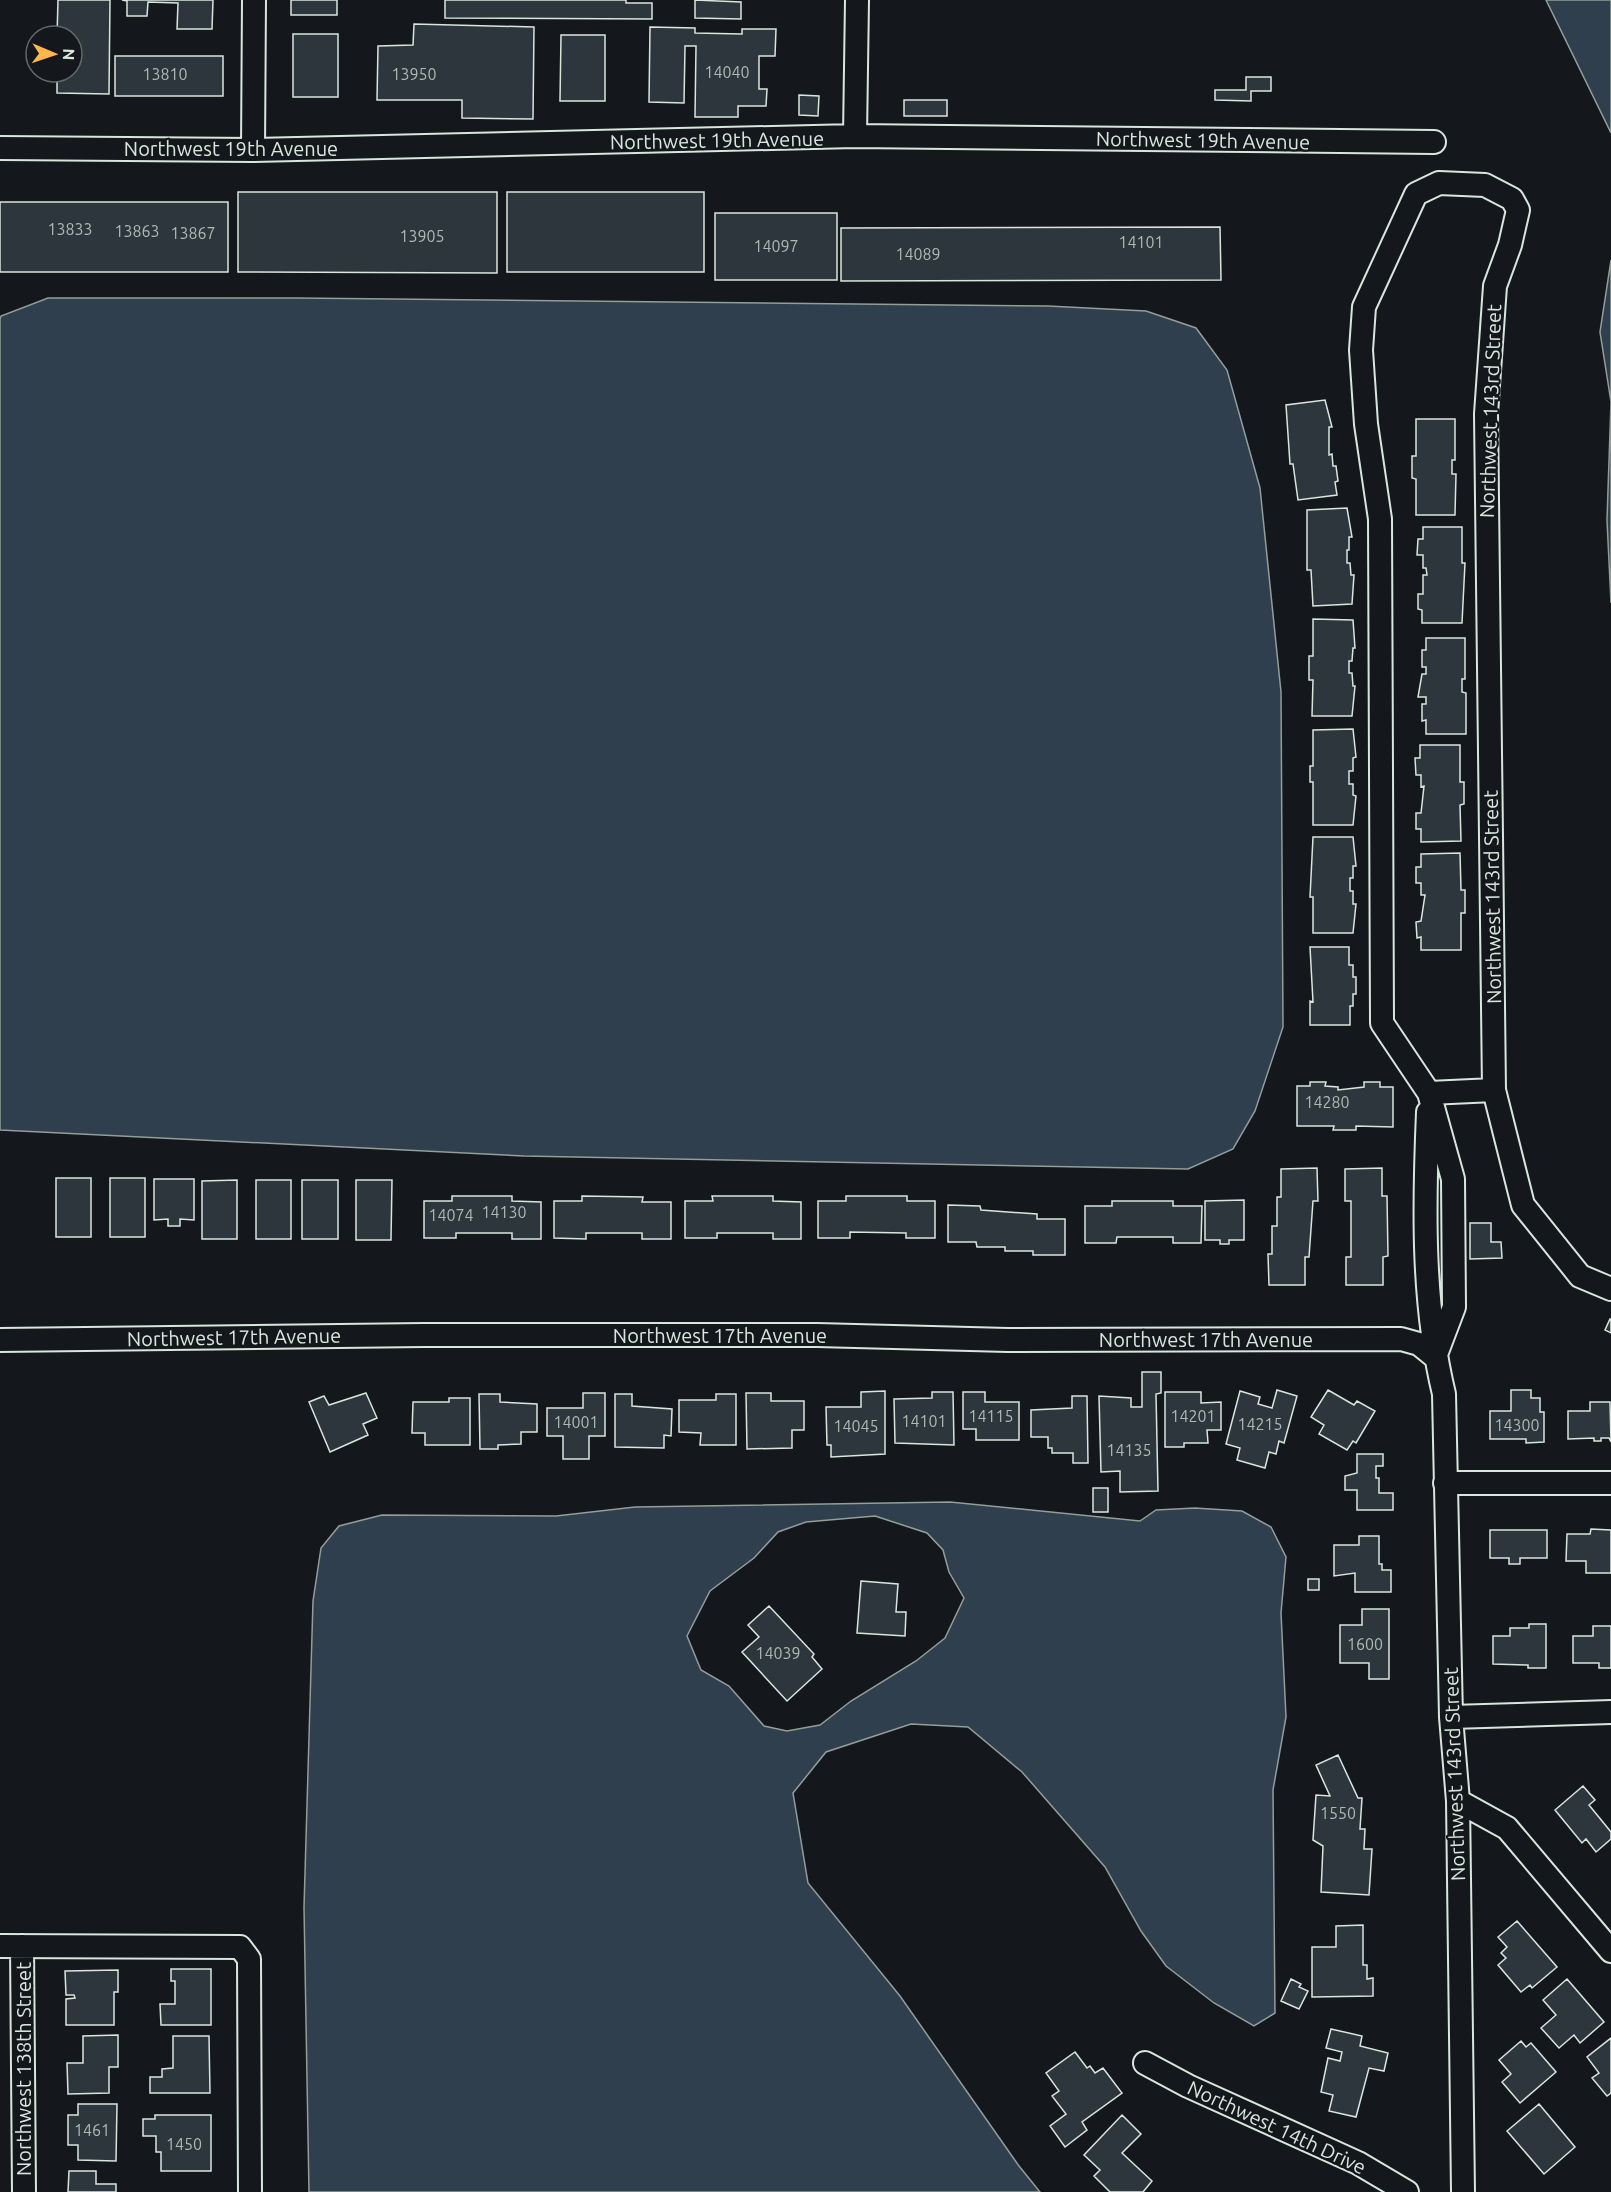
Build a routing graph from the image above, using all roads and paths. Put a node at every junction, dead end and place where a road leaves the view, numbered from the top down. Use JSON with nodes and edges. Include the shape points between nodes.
{"nodes":[{"id":1,"x":254,"y":0,"type":"edge"},
{"id":2,"x":857,"y":0,"type":"edge"},
{"id":3,"x":855,"y":136,"type":"junction"},
{"id":4,"x":1434,"y":142,"type":"dead end"},
{"id":5,"x":0,"y":148,"type":"edge"},
{"id":6,"x":253,"y":150,"type":"junction"},
{"id":7,"x":1494,"y":1090,"type":"junction"},
{"id":8,"x":1429,"y":1093,"type":"junction"},
{"id":9,"x":1611,"y":1289,"type":"edge"},
{"id":10,"x":0,"y":1340,"type":"edge"},
{"id":11,"x":1435,"y":1357,"type":"junction"},
{"id":12,"x":1445,"y":1483,"type":"junction"},
{"id":13,"x":1611,"y":1483,"type":"edge"},
{"id":14,"x":1611,"y":1712,"type":"edge"},
{"id":15,"x":1451,"y":1717,"type":"junction"},
{"id":16,"x":1458,"y":1801,"type":"junction"},
{"id":17,"x":11,"y":1946,"type":"edge"},
{"id":18,"x":1611,"y":1951,"type":"edge"},
{"id":19,"x":1145,"y":2063,"type":"dead end"},
{"id":20,"x":24,"y":2192,"type":"edge"},
{"id":21,"x":250,"y":2192,"type":"edge"},
{"id":22,"x":1407,"y":2192,"type":"edge"},
{"id":23,"x":1463,"y":2192,"type":"edge"}],
"edges":[{"from":1,"to":6,"type":"street"},
{"from":2,"to":3,"type":"street"},
{"from":3,"to":4,"type":"street","name":"Northwest 19th Avenue"},
{"from":3,"to":6,"type":"street","name":"Northwest 19th Avenue"},
{"from":5,"to":6,"type":"street","name":"Northwest 19th Avenue"},
{"from":7,"to":8,"type":"street"},
{"from":7,"to":8,"type":"street","name":"Northwest 143rd Street","via":[[1486,414],[1495,286],[1518,210],[1512,199],[1485,185],[1439,183],[1416,194],[1388,252],[1364,307],[1361,350],[1366,424],[1380,519],[1382,1023]]},
{"from":7,"to":9,"type":"street","name":"Northwest 143rd Street","via":[[1523,1205],[1580,1276]]},
{"from":8,"to":11,"type":"street","name":"Northwest 143rd Street","via":[[1426,1174],[1429,1302]]},
{"from":10,"to":11,"type":"street","name":"Northwest 17th Avenue","via":[[402,1335],[1401,1339],[1419,1344]]},
{"from":11,"to":12,"type":"street","name":"Northwest 143rd Street","via":[[1444,1394]]},
{"from":12,"to":13,"type":"street"},
{"from":12,"to":15,"type":"street","name":"Northwest 143rd Street"},
{"from":14,"to":15,"type":"street"},
{"from":15,"to":16,"type":"street","name":"Northwest 143rd Street"},
{"from":16,"to":18,"type":"street","via":[[1507,1828]]},
{"from":16,"to":23,"type":"street","name":"Northwest 143rd Street"},
{"from":17,"to":20,"type":"street","name":"Northwest 138th Street"},
{"from":17,"to":21,"type":"street","via":[[240,1947],[249,1959]]},
{"from":19,"to":22,"type":"street","name":"Northwest 14th Drive","via":[[1358,2163]]}]}
